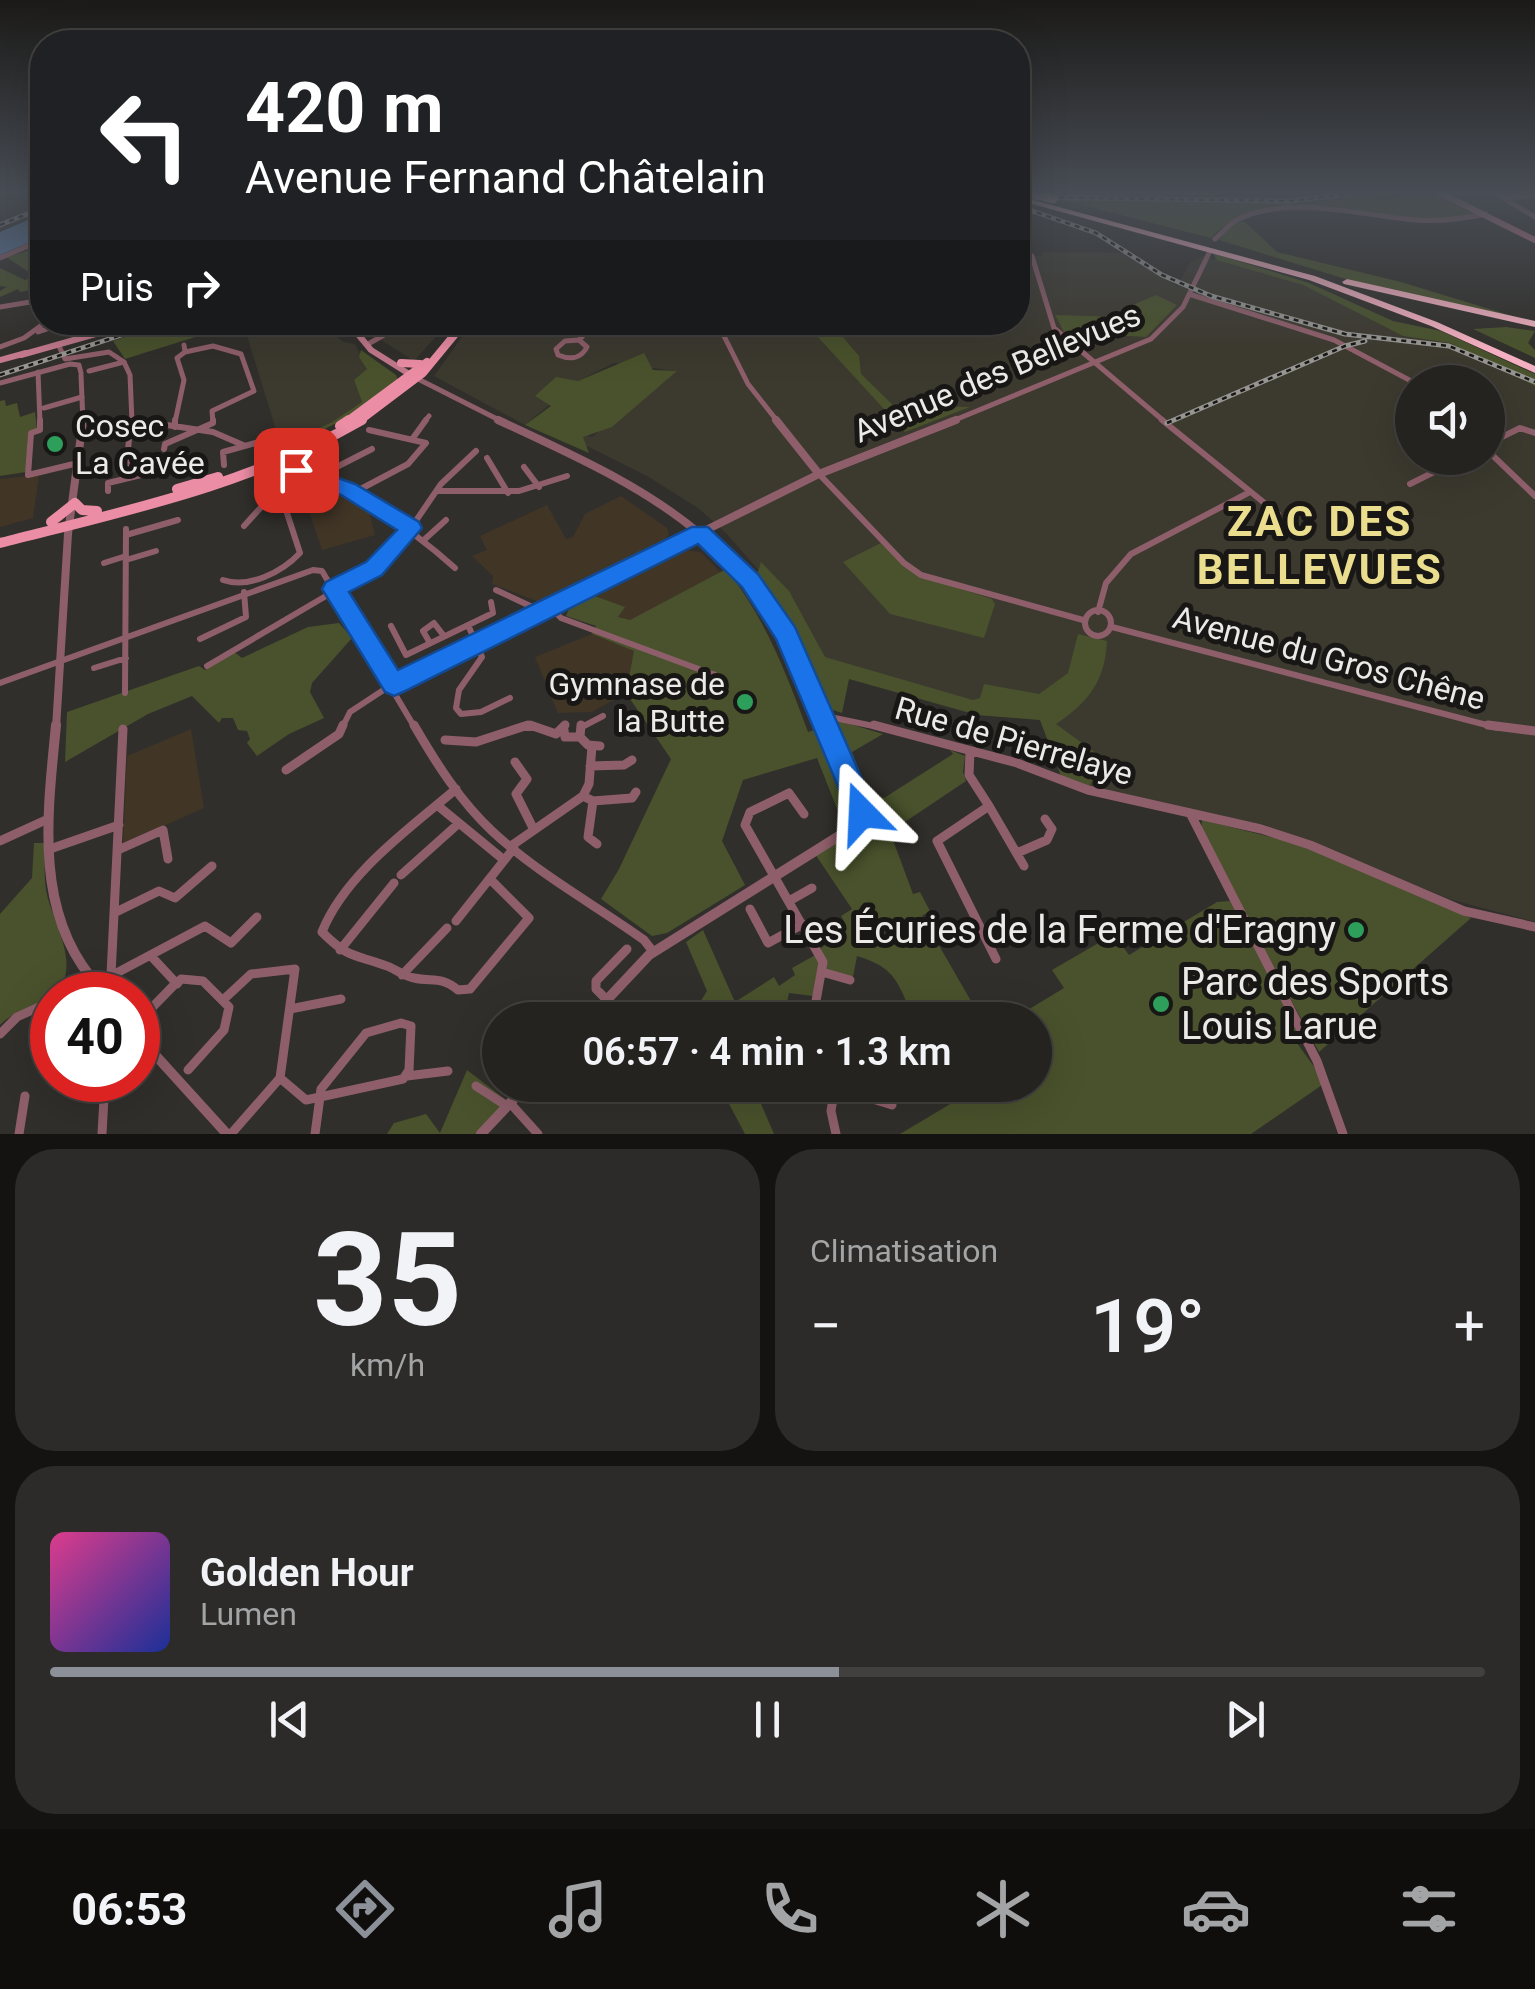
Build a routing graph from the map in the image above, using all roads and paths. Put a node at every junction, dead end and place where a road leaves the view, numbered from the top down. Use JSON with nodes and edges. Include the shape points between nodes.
{"nodes":[{"id":1,"x":30,"y":245,"type":"edge"},
{"id":2,"x":1199,"y":245,"type":"edge"},
{"id":3,"x":1215,"y":245,"type":"edge"},
{"id":4,"x":1210,"y":252,"type":"dead end"},
{"id":5,"x":1032,"y":256,"type":"dead end"},
{"id":6,"x":0,"y":258,"type":"edge"},
{"id":7,"x":1290,"y":272,"type":"junction"},
{"id":8,"x":1320,"y":274,"type":"junction"},
{"id":9,"x":1329,"y":289,"type":"dead end"},
{"id":10,"x":1192,"y":294,"type":"junction"},
{"id":11,"x":30,"y":302,"type":"edge"},
{"id":12,"x":0,"y":307,"type":"edge"},
{"id":13,"x":1535,"y":324,"type":"edge"},
{"id":14,"x":31,"y":335,"type":"edge"},
{"id":15,"x":96,"y":335,"type":"edge"},
{"id":16,"x":97,"y":335,"type":"edge"},
{"id":17,"x":360,"y":335,"type":"edge"},
{"id":18,"x":384,"y":335,"type":"edge"},
{"id":19,"x":452,"y":335,"type":"edge"},
{"id":20,"x":583,"y":335,"type":"edge"},
{"id":21,"x":724,"y":335,"type":"edge"},
{"id":22,"x":28,"y":336,"type":"joint"},
{"id":23,"x":578,"y":340,"type":"junction"},
{"id":24,"x":368,"y":344,"type":"junction"},
{"id":25,"x":59,"y":346,"type":"junction"},
{"id":26,"x":0,"y":347,"type":"edge"},
{"id":27,"x":0,"y":360,"type":"edge"},
{"id":28,"x":124,"y":362,"type":"junction"},
{"id":29,"x":432,"y":362,"type":"junction"},
{"id":30,"x":1097,"y":365,"type":"junction"},
{"id":31,"x":400,"y":366,"type":"junction"},
{"id":32,"x":1535,"y":366,"type":"edge"},
{"id":33,"x":38,"y":372,"type":"junction"},
{"id":34,"x":1395,"y":372,"type":"edge"},
{"id":35,"x":84,"y":375,"type":"junction"},
{"id":36,"x":418,"y":379,"type":"junction"},
{"id":37,"x":0,"y":383,"type":"edge"},
{"id":38,"x":82,"y":397,"type":"junction"},
{"id":39,"x":44,"y":408,"type":"dead end"},
{"id":40,"x":429,"y":416,"type":"dead end"},
{"id":41,"x":132,"y":423,"type":"junction"},
{"id":42,"x":175,"y":427,"type":"junction"},
{"id":43,"x":194,"y":429,"type":"junction"},
{"id":44,"x":369,"y":430,"type":"dead end"},
{"id":45,"x":1535,"y":433,"type":"edge"},
{"id":46,"x":1505,"y":437,"type":"edge"},
{"id":47,"x":82,"y":438,"type":"junction"},
{"id":48,"x":413,"y":438,"type":"junction"},
{"id":49,"x":263,"y":441,"type":"dead end"},
{"id":50,"x":242,"y":444,"type":"junction"},
{"id":51,"x":164,"y":449,"type":"dead end"},
{"id":52,"x":372,"y":450,"type":"dead end"},
{"id":53,"x":476,"y":451,"type":"dead end"},
{"id":54,"x":487,"y":458,"type":"dead end"},
{"id":55,"x":80,"y":462,"type":"junction"},
{"id":56,"x":195,"y":462,"type":"dead end"},
{"id":57,"x":224,"y":465,"type":"dead end"},
{"id":58,"x":1505,"y":465,"type":"edge"},
{"id":59,"x":524,"y":467,"type":"dead end"},
{"id":60,"x":296,"y":470,"type":"dead end"},
{"id":61,"x":819,"y":474,"type":"junction"},
{"id":62,"x":1428,"y":475,"type":"edge"},
{"id":63,"x":567,"y":476,"type":"dead end"},
{"id":64,"x":317,"y":477,"type":"junction"},
{"id":65,"x":126,"y":478,"type":"junction"},
{"id":66,"x":1410,"y":484,"type":"dead end"},
{"id":67,"x":539,"y":487,"type":"junction"},
{"id":68,"x":108,"y":491,"type":"dead end"},
{"id":69,"x":437,"y":491,"type":"junction"},
{"id":70,"x":354,"y":492,"type":"junction"},
{"id":71,"x":508,"y":492,"type":"junction"},
{"id":72,"x":1248,"y":493,"type":"junction"},
{"id":73,"x":1535,"y":496,"type":"edge"},
{"id":74,"x":75,"y":503,"type":"junction"},
{"id":75,"x":96,"y":514,"type":"junction"},
{"id":76,"x":1278,"y":514,"type":"dead end"},
{"id":77,"x":178,"y":520,"type":"dead end"},
{"id":78,"x":446,"y":520,"type":"dead end"},
{"id":79,"x":49,"y":526,"type":"junction"},
{"id":80,"x":244,"y":526,"type":"dead end"},
{"id":81,"x":412,"y":528,"type":"junction"},
{"id":82,"x":71,"y":532,"type":"junction"},
{"id":83,"x":700,"y":532,"type":"junction"},
{"id":84,"x":426,"y":539,"type":"junction"},
{"id":85,"x":0,"y":540,"type":"edge"},
{"id":86,"x":156,"y":551,"type":"dead end"},
{"id":87,"x":126,"y":558,"type":"junction"},
{"id":88,"x":104,"y":562,"type":"dead end"},
{"id":89,"x":455,"y":568,"type":"dead end"},
{"id":90,"x":223,"y":580,"type":"dead end"},
{"id":91,"x":334,"y":589,"type":"junction"},
{"id":92,"x":244,"y":590,"type":"junction"},
{"id":93,"x":496,"y":590,"type":"dead end"},
{"id":94,"x":491,"y":602,"type":"dead end"},
{"id":95,"x":547,"y":610,"type":"junction"},
{"id":96,"x":1098,"y":612,"type":"junction"},
{"id":97,"x":1083,"y":620,"type":"junction"},
{"id":98,"x":468,"y":625,"type":"junction"},
{"id":99,"x":391,"y":626,"type":"dead end"},
{"id":100,"x":1112,"y":627,"type":"junction"},
{"id":101,"x":126,"y":635,"type":"junction"},
{"id":102,"x":444,"y":636,"type":"junction"},
{"id":103,"x":200,"y":639,"type":"dead end"},
{"id":104,"x":430,"y":643,"type":"junction"},
{"id":105,"x":477,"y":644,"type":"junction"},
{"id":106,"x":126,"y":658,"type":"junction"},
{"id":107,"x":62,"y":659,"type":"junction"},
{"id":108,"x":207,"y":666,"type":"dead end"},
{"id":109,"x":94,"y":668,"type":"dead end"},
{"id":110,"x":712,"y":674,"type":"dead end"},
{"id":111,"x":0,"y":683,"type":"edge"},
{"id":112,"x":394,"y":684,"type":"junction"},
{"id":113,"x":124,"y":693,"type":"dead end"},
{"id":114,"x":510,"y":698,"type":"dead end"},
{"id":115,"x":603,"y":716,"type":"dead end"},
{"id":116,"x":824,"y":716,"type":"junction"},
{"id":117,"x":123,"y":729,"type":"dead end"},
{"id":118,"x":1535,"y":731,"type":"edge"},
{"id":119,"x":580,"y":737,"type":"junction"},
{"id":120,"x":445,"y":740,"type":"dead end"},
{"id":121,"x":970,"y":751,"type":"junction"},
{"id":122,"x":632,"y":760,"type":"dead end"},
{"id":123,"x":515,"y":762,"type":"dead end"},
{"id":124,"x":590,"y":766,"type":"junction"},
{"id":125,"x":286,"y":770,"type":"dead end"},
{"id":126,"x":456,"y":789,"type":"junction"},
{"id":127,"x":636,"y":792,"type":"dead end"},
{"id":128,"x":582,"y":796,"type":"junction"},
{"id":129,"x":593,"y":801,"type":"junction"},
{"id":130,"x":437,"y":805,"type":"junction"},
{"id":131,"x":989,"y":806,"type":"junction"},
{"id":132,"x":804,"y":814,"type":"dead end"},
{"id":133,"x":1190,"y":814,"type":"junction"},
{"id":134,"x":50,"y":819,"type":"junction"},
{"id":135,"x":1045,"y":819,"type":"dead end"},
{"id":136,"x":458,"y":824,"type":"junction"},
{"id":137,"x":120,"y":825,"type":"junction"},
{"id":138,"x":533,"y":828,"type":"junction"},
{"id":139,"x":0,"y":841,"type":"edge"},
{"id":140,"x":598,"y":844,"type":"dead end"},
{"id":141,"x":513,"y":847,"type":"junction"},
{"id":142,"x":48,"y":849,"type":"junction"},
{"id":143,"x":118,"y":850,"type":"junction"},
{"id":144,"x":1016,"y":853,"type":"junction"},
{"id":145,"x":168,"y":859,"type":"dead end"},
{"id":146,"x":504,"y":860,"type":"junction"},
{"id":147,"x":212,"y":866,"type":"dead end"},
{"id":148,"x":1024,"y":866,"type":"dead end"},
{"id":149,"x":402,"y":875,"type":"dead end"},
{"id":150,"x":773,"y":875,"type":"junction"},
{"id":151,"x":490,"y":879,"type":"junction"},
{"id":152,"x":394,"y":883,"type":"dead end"},
{"id":153,"x":812,"y":888,"type":"dead end"},
{"id":154,"x":789,"y":901,"type":"junction"},
{"id":155,"x":750,"y":909,"type":"dead end"},
{"id":156,"x":116,"y":912,"type":"junction"},
{"id":157,"x":257,"y":917,"type":"dead end"},
{"id":158,"x":803,"y":924,"type":"junction"},
{"id":159,"x":1535,"y":927,"type":"edge"},
{"id":160,"x":652,"y":949,"type":"junction"},
{"id":161,"x":340,"y":950,"type":"junction"},
{"id":162,"x":627,"y":950,"type":"dead end"},
{"id":163,"x":151,"y":956,"type":"junction"},
{"id":164,"x":996,"y":959,"type":"dead end"},
{"id":165,"x":79,"y":965,"type":"junction"},
{"id":166,"x":78,"y":972,"type":"edge"},
{"id":167,"x":85,"y":972,"type":"edge"},
{"id":168,"x":100,"y":972,"type":"edge"},
{"id":169,"x":121,"y":972,"type":"edge"},
{"id":170,"x":822,"y":972,"type":"junction"},
{"id":171,"x":402,"y":975,"type":"junction"},
{"id":172,"x":850,"y":980,"type":"dead end"},
{"id":173,"x":176,"y":983,"type":"junction"},
{"id":174,"x":341,"y":998,"type":"dead end"},
{"id":175,"x":160,"y":999,"type":"edge"},
{"id":176,"x":224,"y":1000,"type":"junction"},
{"id":177,"x":606,"y":1000,"type":"joint"},
{"id":178,"x":816,"y":1002,"type":"edge"},
{"id":179,"x":290,"y":1009,"type":"junction"},
{"id":180,"x":30,"y":1011,"type":"edge"},
{"id":181,"x":0,"y":1034,"type":"edge"},
{"id":182,"x":160,"y":1060,"type":"edge"},
{"id":183,"x":188,"y":1070,"type":"dead end"},
{"id":184,"x":448,"y":1070,"type":"dead end"},
{"id":185,"x":407,"y":1076,"type":"junction"},
{"id":186,"x":280,"y":1078,"type":"junction"},
{"id":187,"x":476,"y":1086,"type":"dead end"},
{"id":188,"x":25,"y":1096,"type":"dead end"},
{"id":189,"x":320,"y":1097,"type":"junction"},
{"id":190,"x":104,"y":1102,"type":"edge"},
{"id":191,"x":833,"y":1102,"type":"edge"},
{"id":192,"x":885,"y":1102,"type":"edge"},
{"id":193,"x":509,"y":1104,"type":"junction"},
{"id":194,"x":892,"y":1104,"type":"dead end"},
{"id":195,"x":20,"y":1134,"type":"edge"},
{"id":196,"x":102,"y":1134,"type":"edge"},
{"id":197,"x":229,"y":1134,"type":"edge"},
{"id":198,"x":315,"y":1134,"type":"edge"},
{"id":199,"x":481,"y":1134,"type":"edge"},
{"id":200,"x":538,"y":1134,"type":"edge"},
{"id":201,"x":836,"y":1134,"type":"edge"},
{"id":202,"x":1343,"y":1134,"type":"edge"}],
"edges":[{"from":1,"to":6,"type":"street"},
{"from":2,"to":7,"type":"highway"},
{"from":3,"to":8,"type":"highway"},
{"from":4,"to":10,"type":"street","name":"Avenue des Bellevues"},
{"from":5,"to":30,"type":"street","via":[[1054,328]]},
{"from":7,"to":9,"type":"highway"},
{"from":7,"to":32,"type":"highway"},
{"from":8,"to":13,"type":"highway"},
{"from":8,"to":32,"type":"highway"},
{"from":10,"to":30,"type":"street","name":"Avenue des Bellevues","via":[[1158,335]]},
{"from":10,"to":34,"type":"street","via":[[1334,338]]},
{"from":11,"to":12,"type":"street"},
{"from":14,"to":22,"type":"street"},
{"from":15,"to":25,"type":"main road"},
{"from":16,"to":25,"type":"main road"},
{"from":17,"to":24,"type":"main road"},
{"from":18,"to":24,"type":"street"},
{"from":19,"to":29,"type":"main road"},
{"from":20,"to":23,"type":"street"},
{"from":21,"to":61,"type":"street","via":[[748,384]]},
{"from":22,"to":26,"type":"street"},
{"from":23,"to":23,"type":"street","via":[[561,343],[558,355],[584,354],[586,344]]},
{"from":24,"to":31,"type":"main road"},
{"from":25,"to":27,"type":"main road"},
{"from":25,"to":28,"type":"street","via":[[65,359],[109,352]]},
{"from":28,"to":35,"type":"street"},
{"from":28,"to":41,"type":"street"},
{"from":29,"to":31,"type":"main road"},
{"from":29,"to":36,"type":"main road"},
{"from":29,"to":36,"type":"main road"},
{"from":30,"to":61,"type":"street","name":"Avenue des Bellevues"},
{"from":30,"to":72,"type":"street"},
{"from":31,"to":36,"type":"main road","via":[[405,376]]},
{"from":33,"to":35,"type":"street","via":[[76,364]]},
{"from":33,"to":37,"type":"street"},
{"from":33,"to":55,"type":"street","via":[[40,430],[31,433],[28,475]]},
{"from":35,"to":38,"type":"street"},
{"from":36,"to":75,"type":"main road","via":[[278,456]]},
{"from":36,"to":75,"type":"main road","via":[[342,433],[275,464]]},
{"from":36,"to":83,"type":"street","via":[[629,482]]},
{"from":38,"to":39,"type":"street"},
{"from":38,"to":47,"type":"street"},
{"from":40,"to":48,"type":"street"},
{"from":41,"to":42,"type":"street"},
{"from":41,"to":47,"type":"street"},
{"from":41,"to":65,"type":"street"},
{"from":42,"to":43,"type":"street"},
{"from":42,"to":43,"type":"street","via":[[184,372],[177,358],[185,349],[213,346],[242,354],[254,392],[212,411],[212,423]]},
{"from":43,"to":50,"type":"street"},
{"from":43,"to":51,"type":"street"},
{"from":44,"to":48,"type":"street"},
{"from":45,"to":46,"type":"street","via":[[1520,428]]},
{"from":47,"to":55,"type":"street"},
{"from":48,"to":70,"type":"street","via":[[426,443],[409,463]]},
{"from":49,"to":50,"type":"street"},
{"from":50,"to":57,"type":"street","via":[[223,452]]},
{"from":52,"to":64,"type":"street"},
{"from":53,"to":69,"type":"street"},
{"from":54,"to":71,"type":"street"},
{"from":55,"to":74,"type":"street"},
{"from":56,"to":65,"type":"street"},
{"from":58,"to":73,"type":"street"},
{"from":59,"to":67,"type":"street"},
{"from":60,"to":64,"type":"street"},
{"from":61,"to":83,"type":"street","name":"Avenue des Bellevues"},
{"from":61,"to":97,"type":"street","via":[[922,575]]},
{"from":62,"to":66,"type":"street"},
{"from":63,"to":67,"type":"street"},
{"from":64,"to":70,"type":"street"},
{"from":65,"to":68,"type":"street","via":[[108,483]]},
{"from":67,"to":71,"type":"street"},
{"from":69,"to":71,"type":"street"},
{"from":69,"to":81,"type":"street"},
{"from":70,"to":81,"type":"street"},
{"from":72,"to":76,"type":"street"},
{"from":72,"to":96,"type":"street","via":[[1130,554],[1106,582]]},
{"from":74,"to":75,"type":"main road"},
{"from":74,"to":79,"type":"main road"},
{"from":74,"to":82,"type":"street"},
{"from":75,"to":82,"type":"main road"},
{"from":75,"to":82,"type":"main road"},
{"from":77,"to":87,"type":"street","via":[[126,532]]},
{"from":78,"to":84,"type":"street"},
{"from":79,"to":82,"type":"main road"},
{"from":79,"to":82,"type":"main road"},
{"from":79,"to":85,"type":"main road"},
{"from":80,"to":92,"type":"street","via":[[264,504],[286,510],[300,551],[289,566]]},
{"from":81,"to":84,"type":"street"},
{"from":81,"to":91,"type":"street","via":[[374,568]]},
{"from":82,"to":107,"type":"street"},
{"from":83,"to":95,"type":"street"},
{"from":83,"to":116,"type":"street","via":[[768,604]]},
{"from":84,"to":89,"type":"street"},
{"from":86,"to":87,"type":"street"},
{"from":87,"to":88,"type":"street"},
{"from":87,"to":101,"type":"street"},
{"from":90,"to":92,"type":"street"},
{"from":91,"to":92,"type":"street","via":[[318,570]]},
{"from":91,"to":108,"type":"street"},
{"from":91,"to":112,"type":"street"},
{"from":92,"to":101,"type":"street"},
{"from":92,"to":103,"type":"street","via":[[246,617]]},
{"from":93,"to":95,"type":"street"},
{"from":94,"to":98,"type":"street","via":[[494,613]]},
{"from":95,"to":105,"type":"street"},
{"from":95,"to":110,"type":"street"},
{"from":96,"to":97,"type":"street"},
{"from":96,"to":100,"type":"street"},
{"from":97,"to":100,"type":"street","via":[[1096,634]]},
{"from":98,"to":102,"type":"street"},
{"from":98,"to":105,"type":"street"},
{"from":99,"to":104,"type":"street","via":[[406,655]]},
{"from":100,"to":118,"type":"street","name":"Avenue du Gros Chêne","via":[[1498,728]]},
{"from":101,"to":106,"type":"street"},
{"from":101,"to":107,"type":"street"},
{"from":102,"to":104,"type":"street"},
{"from":102,"to":104,"type":"street","via":[[434,624],[424,631]]},
{"from":105,"to":112,"type":"street"},
{"from":105,"to":114,"type":"street","via":[[482,657],[459,690],[456,708],[476,714]]},
{"from":106,"to":109,"type":"street"},
{"from":106,"to":113,"type":"street"},
{"from":107,"to":111,"type":"street"},
{"from":107,"to":134,"type":"street"},
{"from":112,"to":125,"type":"street","via":[[350,712],[339,734]]},
{"from":112,"to":126,"type":"street"},
{"from":115,"to":119,"type":"street","via":[[580,726]]},
{"from":116,"to":121,"type":"street","name":"Rue de Pierrelaye"},
{"from":116,"to":150,"type":"street","via":[[862,817]]},
{"from":117,"to":137,"type":"street"},
{"from":119,"to":120,"type":"street","via":[[565,737],[565,727],[556,734],[529,726],[476,742]]},
{"from":119,"to":124,"type":"street","via":[[596,746]]},
{"from":121,"to":131,"type":"street","via":[[969,775]]},
{"from":121,"to":133,"type":"street","name":"Rue de Pierrelaye","via":[[1088,790]]},
{"from":122,"to":124,"type":"street"},
{"from":123,"to":138,"type":"street","via":[[527,780],[516,794]]},
{"from":124,"to":128,"type":"street"},
{"from":126,"to":130,"type":"street"},
{"from":126,"to":141,"type":"street"},
{"from":127,"to":129,"type":"street","via":[[632,798]]},
{"from":128,"to":129,"type":"street"},
{"from":128,"to":138,"type":"street"},
{"from":129,"to":140,"type":"street","via":[[588,837]]},
{"from":130,"to":136,"type":"street"},
{"from":130,"to":161,"type":"street","via":[[374,860],[325,920],[322,932]]},
{"from":131,"to":144,"type":"street"},
{"from":131,"to":164,"type":"street","via":[[937,845]]},
{"from":132,"to":150,"type":"street","via":[[789,793],[746,817]]},
{"from":133,"to":159,"type":"street","name":"Rue de Pierrelaye","via":[[1294,840],[1464,911]]},
{"from":133,"to":202,"type":"street","via":[[1316,1060]]},
{"from":134,"to":139,"type":"street"},
{"from":134,"to":142,"type":"street"},
{"from":135,"to":144,"type":"street","via":[[1052,828],[1048,840]]},
{"from":136,"to":146,"type":"street"},
{"from":136,"to":149,"type":"street"},
{"from":137,"to":142,"type":"street"},
{"from":137,"to":143,"type":"street"},
{"from":138,"to":141,"type":"street"},
{"from":141,"to":146,"type":"street"},
{"from":141,"to":160,"type":"street"},
{"from":142,"to":165,"type":"street","via":[[59,916]]},
{"from":143,"to":145,"type":"street","via":[[164,830]]},
{"from":143,"to":156,"type":"street"},
{"from":144,"to":148,"type":"street"},
{"from":146,"to":151,"type":"street"},
{"from":147,"to":156,"type":"street","via":[[175,898],[159,891]]},
{"from":150,"to":154,"type":"street"},
{"from":150,"to":160,"type":"street"},
{"from":151,"to":171,"type":"street"},
{"from":151,"to":171,"type":"street","via":[[529,918],[473,988]]},
{"from":152,"to":161,"type":"street"},
{"from":153,"to":154,"type":"street"},
{"from":154,"to":158,"type":"street"},
{"from":155,"to":158,"type":"street","via":[[768,943]]},
{"from":156,"to":168,"type":"street"},
{"from":157,"to":163,"type":"street","via":[[230,944],[208,926]]},
{"from":158,"to":170,"type":"street","via":[[824,962]]},
{"from":160,"to":177,"type":"street"},
{"from":161,"to":171,"type":"street"},
{"from":162,"to":177,"type":"street","via":[[596,981]]},
{"from":163,"to":169,"type":"street"},
{"from":163,"to":173,"type":"street"},
{"from":165,"to":166,"type":"street"},
{"from":165,"to":167,"type":"street"},
{"from":170,"to":172,"type":"street"},
{"from":170,"to":178,"type":"street"},
{"from":173,"to":175,"type":"street"},
{"from":173,"to":176,"type":"street","via":[[203,982]]},
{"from":174,"to":179,"type":"street"},
{"from":176,"to":179,"type":"street","via":[[251,974],[294,970]]},
{"from":176,"to":183,"type":"street","via":[[224,1030]]},
{"from":179,"to":186,"type":"street"},
{"from":180,"to":181,"type":"street"},
{"from":182,"to":197,"type":"street"},
{"from":184,"to":185,"type":"street"},
{"from":185,"to":189,"type":"street"},
{"from":185,"to":189,"type":"street","via":[[411,1026],[372,1028],[322,1086]]},
{"from":186,"to":189,"type":"street","via":[[302,1098]]},
{"from":186,"to":197,"type":"street"},
{"from":187,"to":193,"type":"street"},
{"from":188,"to":195,"type":"street"},
{"from":189,"to":198,"type":"street"},
{"from":190,"to":196,"type":"street"},
{"from":191,"to":201,"type":"street"},
{"from":192,"to":194,"type":"street"},
{"from":193,"to":199,"type":"street"},
{"from":193,"to":200,"type":"street"}]}
